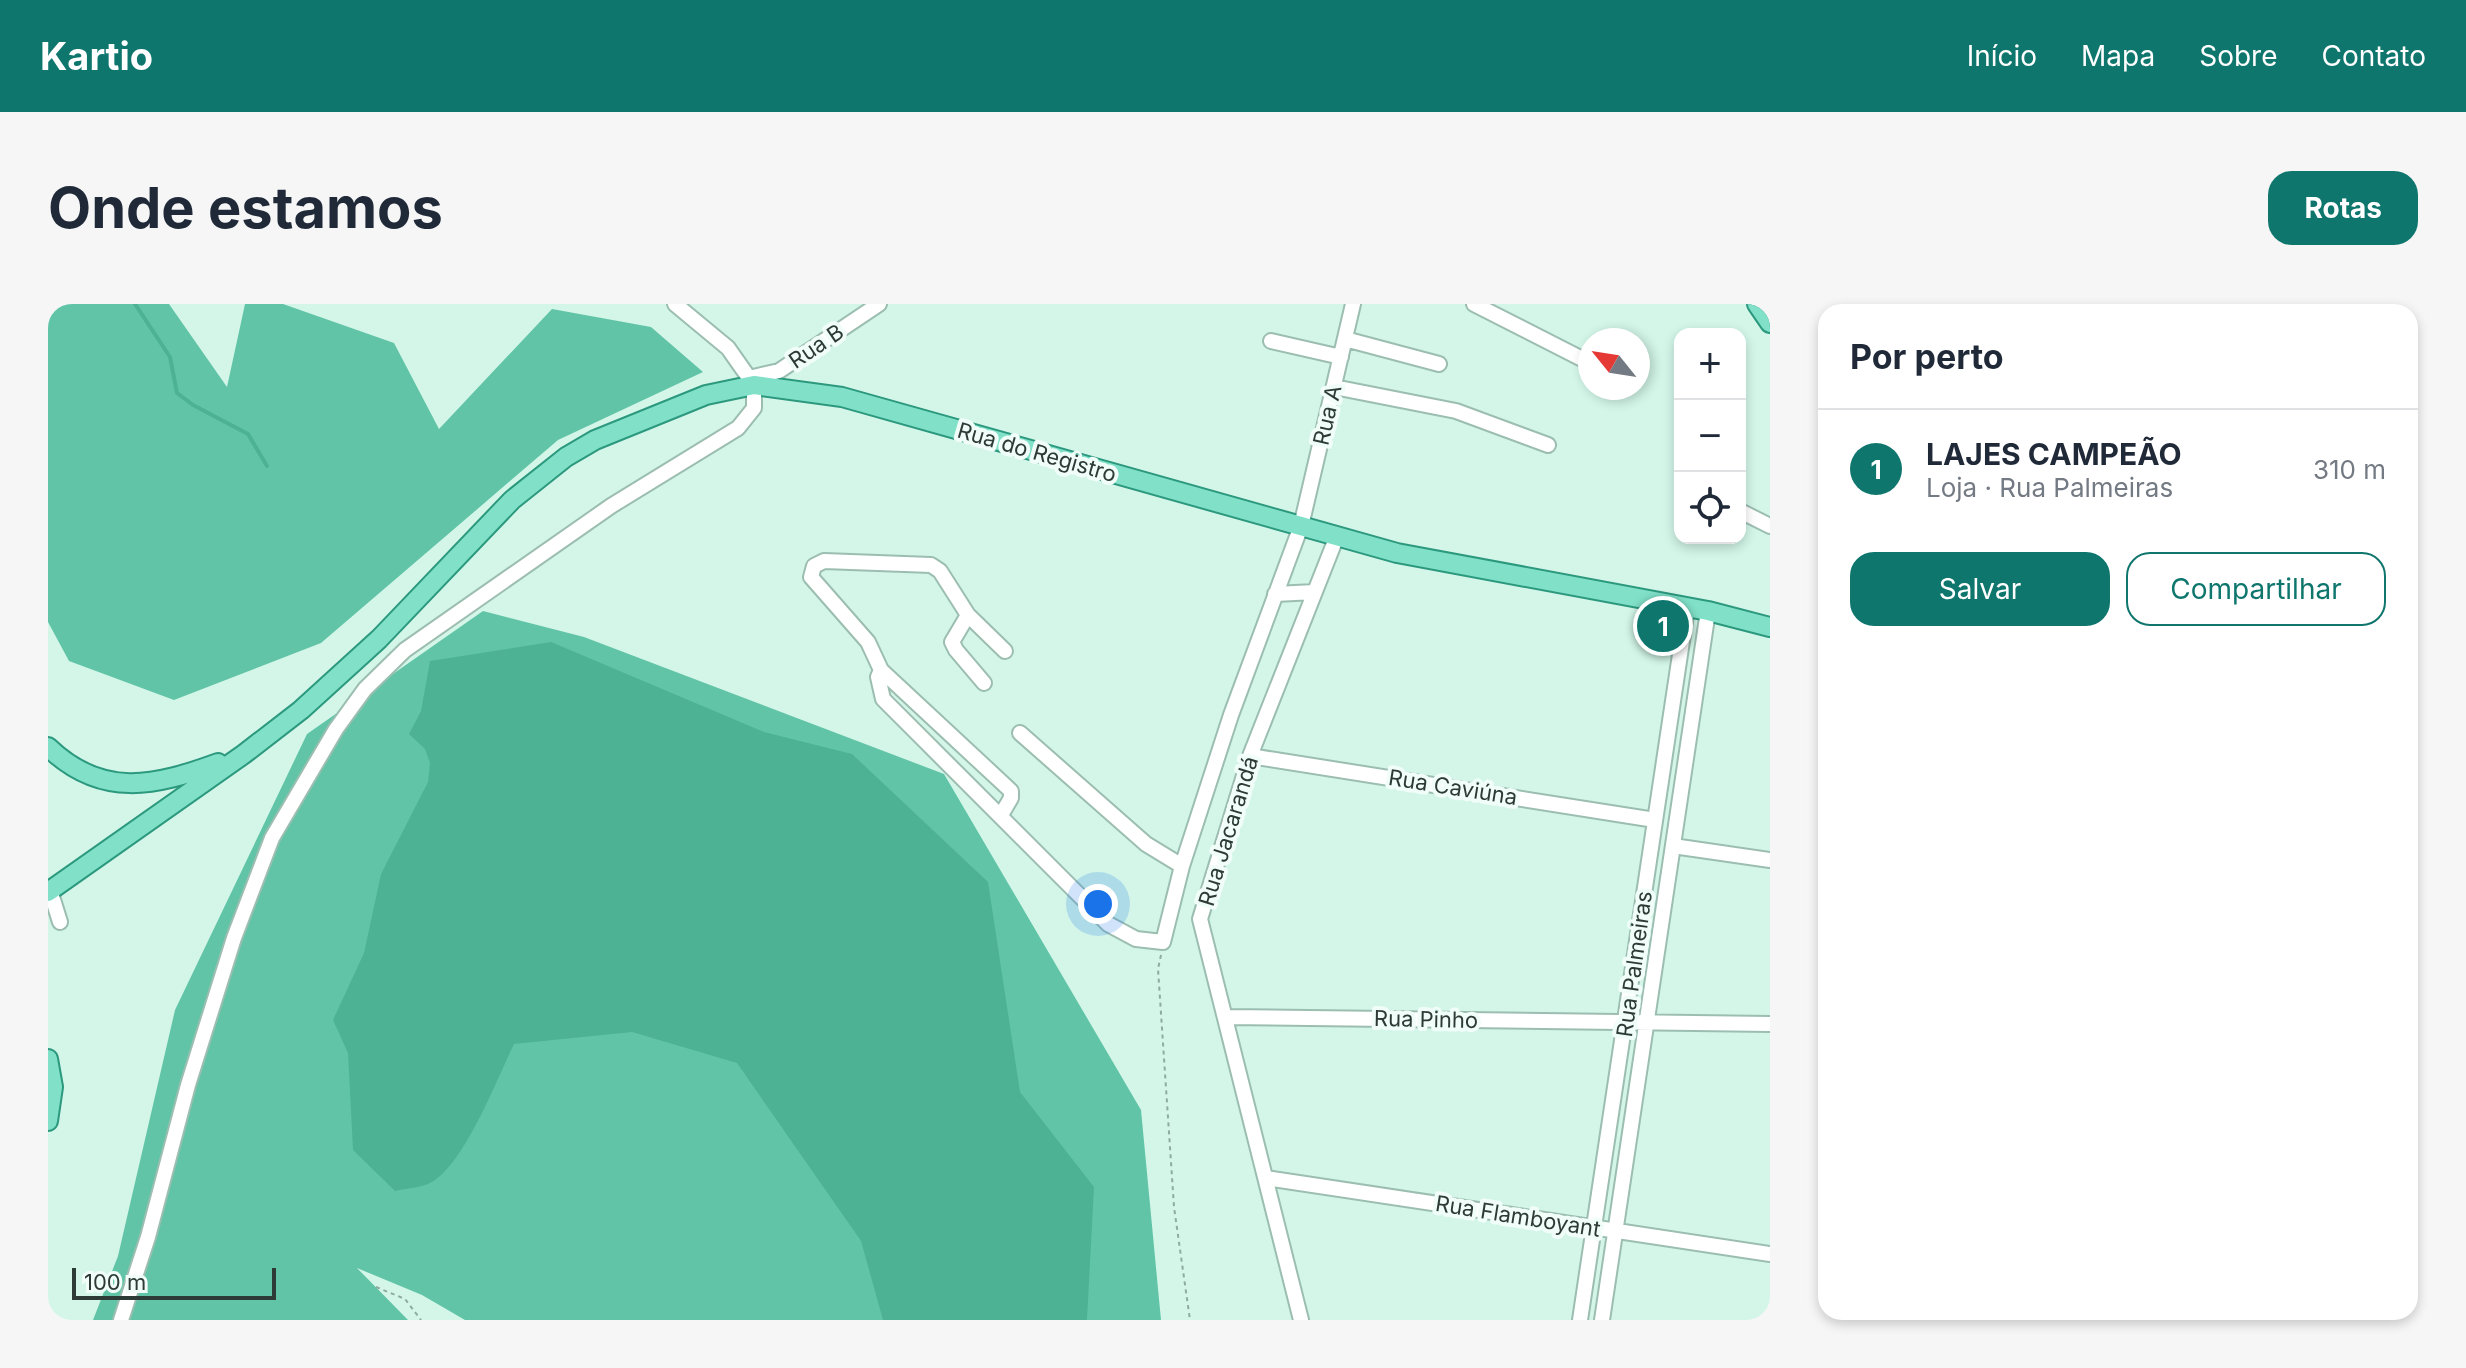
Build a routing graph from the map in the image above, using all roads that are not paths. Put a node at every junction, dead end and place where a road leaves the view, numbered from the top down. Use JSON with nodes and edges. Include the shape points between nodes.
{"nodes":[{"id":1,"x":675,"y":304,"type":"edge"},
{"id":2,"x":879,"y":304,"type":"edge"},
{"id":3,"x":1353,"y":304,"type":"edge"},
{"id":4,"x":1474,"y":304,"type":"edge"},
{"id":5,"x":1757,"y":304,"type":"edge"},
{"id":6,"x":1770,"y":323,"type":"edge"},
{"id":7,"x":1345,"y":339,"type":"junction"},
{"id":8,"x":1271,"y":341,"type":"dead end"},
{"id":9,"x":1341,"y":357,"type":"junction"},
{"id":10,"x":1578,"y":357,"type":"edge"},
{"id":11,"x":1439,"y":364,"type":"dead end"},
{"id":12,"x":752,"y":382,"type":"junction"},
{"id":13,"x":1334,"y":387,"type":"junction"},
{"id":14,"x":1548,"y":445,"type":"dead end"},
{"id":15,"x":1746,"y":514,"type":"edge"},
{"id":16,"x":1301,"y":526,"type":"junction"},
{"id":17,"x":1770,"y":526,"type":"edge"},
{"id":18,"x":1337,"y":536,"type":"junction"},
{"id":19,"x":1315,"y":592,"type":"junction"},
{"id":20,"x":1275,"y":594,"type":"junction"},
{"id":21,"x":1687,"y":608,"type":"junction"},
{"id":22,"x":1708,"y":611,"type":"junction"},
{"id":23,"x":968,"y":615,"type":"junction"},
{"id":24,"x":1770,"y":627,"type":"edge"},
{"id":25,"x":1005,"y":651,"type":"dead end"},
{"id":26,"x":881,"y":670,"type":"junction"},
{"id":27,"x":984,"y":683,"type":"dead end"},
{"id":28,"x":1020,"y":733,"type":"dead end"},
{"id":29,"x":48,"y":747,"type":"edge"},
{"id":30,"x":244,"y":754,"type":"junction"},
{"id":31,"x":1250,"y":756,"type":"junction"},
{"id":32,"x":1001,"y":815,"type":"junction"},
{"id":33,"x":1655,"y":820,"type":"junction"},
{"id":34,"x":1673,"y":846,"type":"junction"},
{"id":35,"x":1770,"y":860,"type":"edge"},
{"id":36,"x":1182,"y":866,"type":"junction"},
{"id":37,"x":49,"y":891,"type":"edge"},
{"id":38,"x":60,"y":922,"type":"dead end"},
{"id":39,"x":1227,"y":1017,"type":"junction"},
{"id":40,"x":1625,"y":1021,"type":"junction"},
{"id":41,"x":1647,"y":1023,"type":"junction"},
{"id":42,"x":1770,"y":1024,"type":"edge"},
{"id":43,"x":48,"y":1059,"type":"edge"},
{"id":44,"x":48,"y":1121,"type":"edge"},
{"id":45,"x":1266,"y":1178,"type":"junction"},
{"id":46,"x":1594,"y":1227,"type":"junction"},
{"id":47,"x":1616,"y":1230,"type":"junction"},
{"id":48,"x":1770,"y":1254,"type":"edge"},
{"id":49,"x":121,"y":1320,"type":"edge"},
{"id":50,"x":1301,"y":1320,"type":"edge"},
{"id":51,"x":1580,"y":1320,"type":"edge"},
{"id":52,"x":1602,"y":1320,"type":"edge"}],
"edges":[{"from":1,"to":12,"type":"street","via":[[728,348]]},
{"from":2,"to":12,"type":"street","name":"Rua B","via":[[779,371]]},
{"from":3,"to":7,"type":"street","name":"Rua A"},
{"from":4,"to":10,"type":"street"},
{"from":5,"to":6,"type":"main road"},
{"from":7,"to":9,"type":"street","name":"Rua A"},
{"from":7,"to":11,"type":"street"},
{"from":8,"to":9,"type":"street"},
{"from":9,"to":13,"type":"street","name":"Rua A"},
{"from":12,"to":16,"type":"main road","name":"Rua do Registro","via":[[842,397]]},
{"from":12,"to":30,"type":"main road","name":"Rua do Registro","via":[[706,395],[566,457],[512,500],[379,639]]},
{"from":12,"to":49,"type":"street","via":[[754,408],[738,428],[611,506],[405,650],[365,689],[336,729],[272,838],[234,938]]},
{"from":13,"to":14,"type":"street","via":[[1456,411]]},
{"from":13,"to":16,"type":"street","name":"Rua A"},
{"from":15,"to":17,"type":"street"},
{"from":16,"to":18,"type":"main road","name":"Rua do Registro"},
{"from":16,"to":20,"type":"street","name":"Rua A"},
{"from":18,"to":19,"type":"street","name":"Rua Jacarandá"},
{"from":18,"to":21,"type":"main road","name":"Rua do Registro","via":[[1397,553]]},
{"from":19,"to":20,"type":"street"},
{"from":19,"to":31,"type":"street","name":"Rua Jacarandá"},
{"from":20,"to":36,"type":"street","name":"Rua A"},
{"from":21,"to":22,"type":"main road","name":"Rua do Registro"},
{"from":21,"to":33,"type":"street","name":"Rua Palmeiras"},
{"from":22,"to":24,"type":"main road","name":"Rua do Registro"},
{"from":22,"to":34,"type":"street","name":"Rua Palmeiras"},
{"from":23,"to":25,"type":"street"},
{"from":23,"to":26,"type":"street","via":[[931,565],[824,561],[814,566],[811,577],[868,642]]},
{"from":23,"to":27,"type":"street","via":[[952,642]]},
{"from":26,"to":32,"type":"street","via":[[883,699]]},
{"from":26,"to":32,"type":"street","via":[[1011,791]]},
{"from":28,"to":36,"type":"street","via":[[1146,844]]},
{"from":29,"to":30,"type":"main road","via":[[84,774],[127,784],[157,782]]},
{"from":30,"to":37,"type":"main road","name":"Rua do Registro"},
{"from":31,"to":33,"type":"street","name":"Rua Caviúna"},
{"from":31,"to":39,"type":"street","name":"Rua Jacarandá","via":[[1200,919]]},
{"from":32,"to":36,"type":"street","name":"Rua A","via":[[1108,924],[1136,939],[1163,942]]},
{"from":33,"to":40,"type":"street","name":"Rua Palmeiras"},
{"from":34,"to":35,"type":"street"},
{"from":34,"to":41,"type":"street","name":"Rua Palmeiras"},
{"from":37,"to":38,"type":"street"},
{"from":39,"to":40,"type":"street","name":"Rua Pinho"},
{"from":39,"to":45,"type":"street","name":"Rua Jacarandá"},
{"from":40,"to":41,"type":"street","name":"Rua Pinho"},
{"from":40,"to":46,"type":"street","name":"Rua Palmeiras"},
{"from":41,"to":42,"type":"street","name":"Rua Pinho"},
{"from":41,"to":47,"type":"street","name":"Rua Palmeiras"},
{"from":43,"to":44,"type":"main road","via":[[53,1087]]},
{"from":45,"to":46,"type":"street","name":"Rua Flamboyant"},
{"from":45,"to":50,"type":"street","name":"Rua Jacarandá"},
{"from":46,"to":47,"type":"street","name":"Rua Flamboyant"},
{"from":46,"to":51,"type":"street","name":"Rua Palmeiras"},
{"from":47,"to":48,"type":"street","name":"Rua Flamboyant"},
{"from":47,"to":52,"type":"street","name":"Rua Palmeiras"}]}
